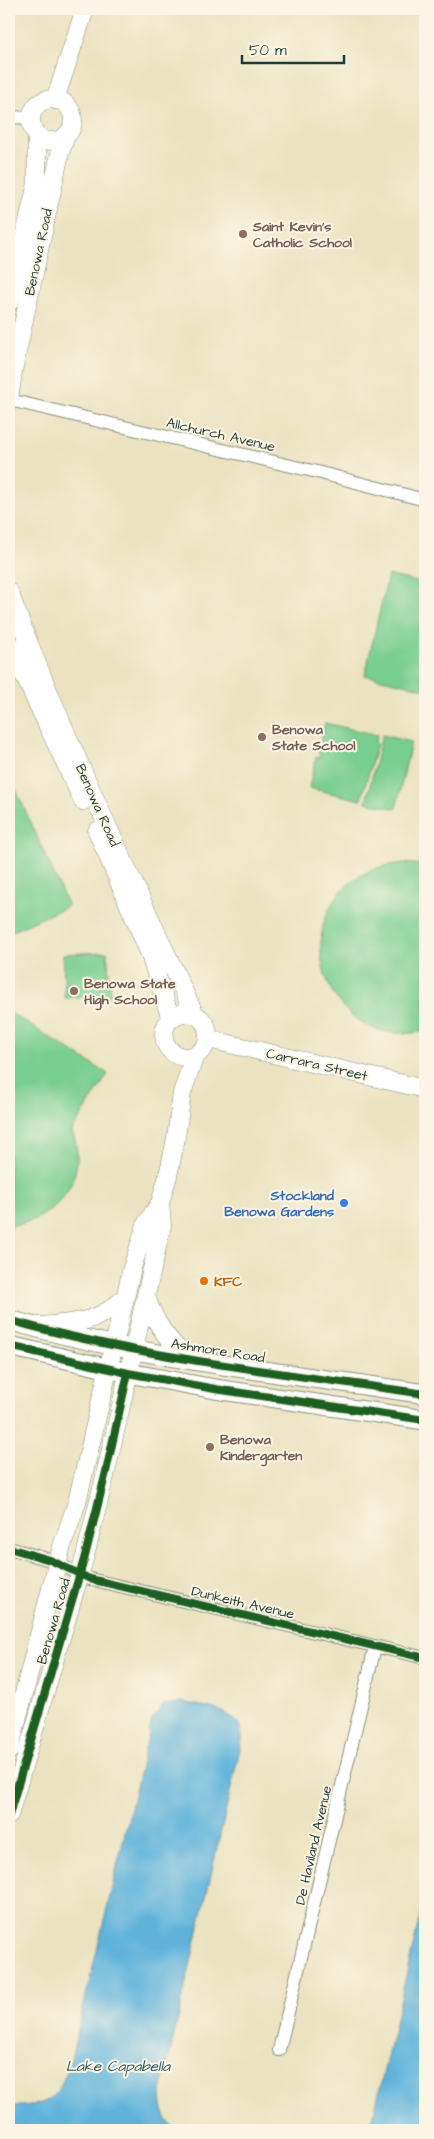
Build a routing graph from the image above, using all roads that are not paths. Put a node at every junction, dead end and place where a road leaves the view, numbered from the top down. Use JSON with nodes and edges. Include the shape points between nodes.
{"nodes":[{"id":1,"x":85,"y":9,"type":"edge"},
{"id":2,"x":56,"y":100,"type":"junction"},
{"id":3,"x":9,"y":117,"type":"edge"},
{"id":4,"x":31,"y":118,"type":"junction"},
{"id":5,"x":37,"y":136,"type":"junction"},
{"id":6,"x":66,"y":136,"type":"junction"},
{"id":7,"x":9,"y":303,"type":"edge"},
{"id":8,"x":9,"y":399,"type":"edge"},
{"id":9,"x":425,"y":500,"type":"edge"},
{"id":10,"x":9,"y":592,"type":"edge"},
{"id":11,"x":9,"y":643,"type":"edge"},
{"id":12,"x":195,"y":1015,"type":"junction"},
{"id":13,"x":171,"y":1019,"type":"junction"},
{"id":14,"x":208,"y":1039,"type":"junction"},
{"id":15,"x":188,"y":1056,"type":"junction"},
{"id":16,"x":425,"y":1089,"type":"edge"},
{"id":17,"x":160,"y":1203,"type":"junction"},
{"id":18,"x":146,"y":1295,"type":"junction"},
{"id":19,"x":124,"y":1298,"type":"junction"},
{"id":20,"x":9,"y":1320,"type":"edge"},
{"id":21,"x":32,"y":1327,"type":"junction"},
{"id":22,"x":113,"y":1345,"type":"junction"},
{"id":23,"x":9,"y":1346,"type":"edge"},
{"id":24,"x":134,"y":1348,"type":"junction"},
{"id":25,"x":188,"y":1359,"type":"junction"},
{"id":26,"x":107,"y":1369,"type":"junction"},
{"id":27,"x":128,"y":1373,"type":"junction"},
{"id":28,"x":425,"y":1394,"type":"edge"},
{"id":29,"x":425,"y":1420,"type":"edge"},
{"id":30,"x":9,"y":1548,"type":"edge"},
{"id":31,"x":57,"y":1565,"type":"junction"},
{"id":32,"x":79,"y":1575,"type":"junction"},
{"id":33,"x":375,"y":1647,"type":"junction"},
{"id":34,"x":425,"y":1658,"type":"edge"},
{"id":35,"x":9,"y":1751,"type":"edge"},
{"id":36,"x":9,"y":1815,"type":"edge"},
{"id":37,"x":280,"y":2050,"type":"dead end"}],
"edges":[{"from":1,"to":2,"type":"main road"},
{"from":2,"to":4,"type":"main road","via":[[37,106]]},
{"from":2,"to":6,"type":"main road","via":[[71,112],[72,125]]},
{"from":3,"to":4,"type":"street"},
{"from":4,"to":5,"type":"main road"},
{"from":5,"to":6,"type":"main road","via":[[55,141]]},
{"from":5,"to":7,"type":"main road","name":"Benowa Road","via":[[36,183]]},
{"from":6,"to":8,"type":"main road","name":"Benowa Road"},
{"from":8,"to":9,"type":"street","name":"Allchurch Avenue"},
{"from":10,"to":12,"type":"main road","name":"Benowa Road","via":[[92,793]]},
{"from":11,"to":13,"type":"main road","name":"Benowa Road","via":[[124,891]]},
{"from":12,"to":13,"type":"main road","via":[[182,1013]]},
{"from":12,"to":14,"type":"main road","via":[[206,1024]]},
{"from":13,"to":15,"type":"main road","via":[[164,1036],[169,1049]]},
{"from":14,"to":15,"type":"main road","via":[[201,1051]]},
{"from":14,"to":16,"type":"main road","name":"Carrara Street"},
{"from":15,"to":17,"type":"main road","name":"Benowa Road","via":[[172,1157]]},
{"from":17,"to":18,"type":"main road","name":"Benowa Road","via":[[162,1226]]},
{"from":17,"to":19,"type":"main road","name":"Benowa Road","via":[[147,1222]]},
{"from":18,"to":24,"type":"main road","name":"Benowa Road"},
{"from":18,"to":25,"type":"main road","via":[[153,1315],[169,1341]]},
{"from":19,"to":21,"type":"main road","via":[[97,1318]]},
{"from":19,"to":22,"type":"main road","name":"Benowa Road"},
{"from":20,"to":21,"type":"main road","name":"Ashmore Road"},
{"from":21,"to":22,"type":"main road","name":"Ashmore Road"},
{"from":22,"to":24,"type":"main road","name":"Ashmore Road"},
{"from":22,"to":26,"type":"main road","name":"Benowa Road"},
{"from":23,"to":26,"type":"main road"},
{"from":24,"to":25,"type":"main road","name":"Ashmore Road"},
{"from":24,"to":27,"type":"main road","name":"Benowa Road"},
{"from":25,"to":28,"type":"main road","name":"Ashmore Road"},
{"from":26,"to":27,"type":"main road"},
{"from":26,"to":31,"type":"main road","name":"Benowa Road","via":[[77,1502]]},
{"from":27,"to":29,"type":"main road"},
{"from":27,"to":32,"type":"main road","name":"Benowa Road"},
{"from":30,"to":31,"type":"street","name":"Dunkeith Avenue"},
{"from":31,"to":32,"type":"street","name":"Dunkeith Avenue"},
{"from":31,"to":35,"type":"main road","name":"Benowa Road"},
{"from":32,"to":33,"type":"street","name":"Dunkeith Avenue"},
{"from":32,"to":36,"type":"main road","name":"Benowa Road"},
{"from":33,"to":34,"type":"street","name":"Dunkeith Avenue"},
{"from":33,"to":37,"type":"street","name":"De Haviland Avenue"}]}
